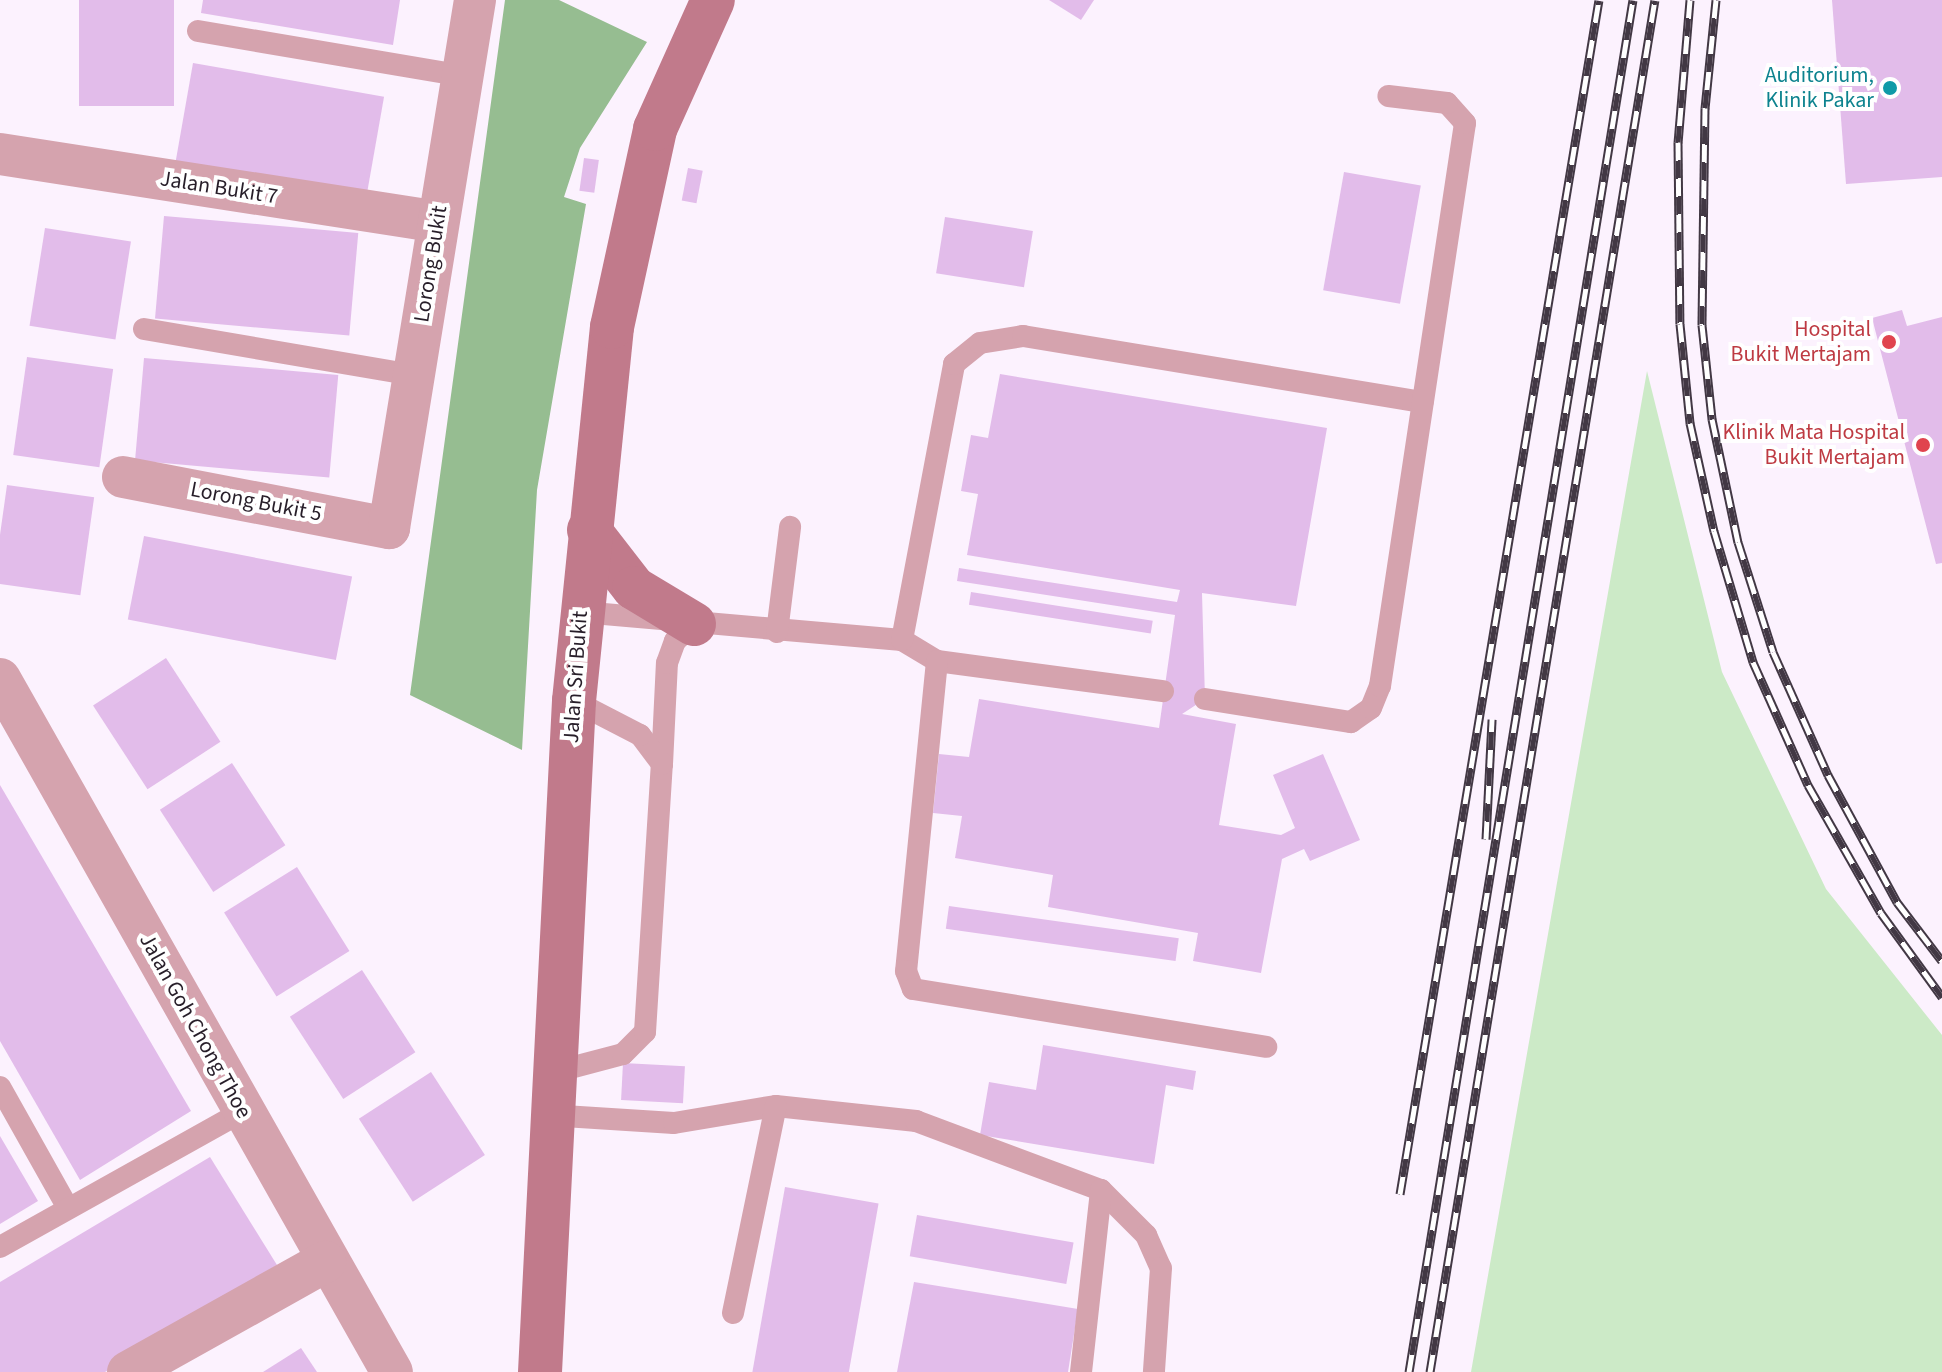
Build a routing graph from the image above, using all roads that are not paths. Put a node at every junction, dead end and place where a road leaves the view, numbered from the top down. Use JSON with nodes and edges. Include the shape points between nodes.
{"nodes":[{"id":1,"x":475,"y":0,"type":"edge"},
{"id":2,"x":713,"y":0,"type":"edge"},
{"id":3,"x":198,"y":31,"type":"dead end"},
{"id":4,"x":463,"y":76,"type":"junction"},
{"id":5,"x":1388,"y":96,"type":"dead end"},
{"id":6,"x":0,"y":154,"type":"edge"},
{"id":7,"x":438,"y":222,"type":"junction"},
{"id":8,"x":144,"y":329,"type":"dead end"},
{"id":9,"x":413,"y":375,"type":"junction"},
{"id":10,"x":1423,"y":402,"type":"junction"},
{"id":11,"x":123,"y":477,"type":"dead end"},
{"id":12,"x":790,"y":527,"type":"dead end"},
{"id":13,"x":389,"y":528,"type":"joint"},
{"id":14,"x":589,"y":530,"type":"junction"},
{"id":15,"x":581,"y":612,"type":"junction"},
{"id":16,"x":694,"y":624,"type":"junction"},
{"id":17,"x":777,"y":632,"type":"junction"},
{"id":18,"x":902,"y":640,"type":"junction"},
{"id":19,"x":937,"y":661,"type":"junction"},
{"id":20,"x":0,"y":679,"type":"edge"},
{"id":21,"x":1163,"y":691,"type":"dead end"},
{"id":22,"x":1205,"y":699,"type":"dead end"},
{"id":23,"x":574,"y":701,"type":"junction"},
{"id":24,"x":662,"y":764,"type":"junction"},
{"id":25,"x":1266,"y":1047,"type":"dead end"},
{"id":26,"x":0,"y":1087,"type":"edge"},
{"id":27,"x":550,"y":1094,"type":"junction"},
{"id":28,"x":776,"y":1106,"type":"junction"},
{"id":29,"x":243,"y":1111,"type":"junction"},
{"id":30,"x":1101,"y":1190,"type":"junction"},
{"id":31,"x":68,"y":1208,"type":"junction"},
{"id":32,"x":0,"y":1247,"type":"edge"},
{"id":33,"x":325,"y":1262,"type":"junction"},
{"id":34,"x":733,"y":1313,"type":"dead end"},
{"id":35,"x":128,"y":1372,"type":"edge"},
{"id":36,"x":392,"y":1372,"type":"edge"},
{"id":37,"x":540,"y":1372,"type":"edge"},
{"id":38,"x":1081,"y":1372,"type":"edge"},
{"id":39,"x":1154,"y":1372,"type":"edge"}],
"edges":[{"from":1,"to":4,"type":"street","name":"Lorong Bukit"},
{"from":2,"to":14,"type":"street","name":"Jalan Sri Bukit","via":[[676,69],[627,232]]},
{"from":3,"to":4,"type":"lane"},
{"from":4,"to":7,"type":"street","name":"Lorong Bukit"},
{"from":5,"to":10,"type":"lane","via":[[1447,103],[1465,123]]},
{"from":6,"to":7,"type":"street","name":"Jalan Bukit 7"},
{"from":7,"to":9,"type":"street","name":"Lorong Bukit"},
{"from":8,"to":9,"type":"lane"},
{"from":9,"to":13,"type":"street","name":"Lorong Bukit"},
{"from":10,"to":18,"type":"lane","via":[[1023,336],[980,343],[954,364]]},
{"from":10,"to":22,"type":"lane","via":[[1371,708],[1351,722]]},
{"from":11,"to":13,"type":"street","name":"Lorong Bukit 5"},
{"from":12,"to":17,"type":"lane"},
{"from":14,"to":15,"type":"street","name":"Jalan Sri Bukit"},
{"from":14,"to":16,"type":"street","via":[[634,588]]},
{"from":15,"to":16,"type":"lane"},
{"from":15,"to":23,"type":"street","name":"Jalan Sri Bukit"},
{"from":16,"to":17,"type":"lane"},
{"from":16,"to":24,"type":"lane","via":[[675,641],[667,663]]},
{"from":17,"to":18,"type":"lane"},
{"from":18,"to":19,"type":"lane"},
{"from":19,"to":21,"type":"lane"},
{"from":19,"to":25,"type":"lane","via":[[906,971],[913,989]]},
{"from":20,"to":29,"type":"street","name":"Jalan Goh Chong Thoe"},
{"from":23,"to":24,"type":"lane","via":[[640,735]]},
{"from":23,"to":27,"type":"street","name":"Jalan Sri Bukit"},
{"from":24,"to":27,"type":"lane","via":[[645,1032],[623,1054]]},
{"from":26,"to":31,"type":"lane"},
{"from":27,"to":28,"type":"lane","via":[[674,1123]]},
{"from":27,"to":37,"type":"street","name":"Jalan Sri Bukit"},
{"from":28,"to":30,"type":"lane","via":[[916,1121]]},
{"from":28,"to":34,"type":"lane"},
{"from":29,"to":31,"type":"lane"},
{"from":29,"to":33,"type":"street","name":"Jalan Goh Chong Thoe"},
{"from":30,"to":38,"type":"lane"},
{"from":30,"to":39,"type":"lane","via":[[1146,1235],[1161,1268]]},
{"from":31,"to":32,"type":"lane"},
{"from":33,"to":35,"type":"street"},
{"from":33,"to":36,"type":"street","name":"Jalan Goh Chong Thoe"}]}
